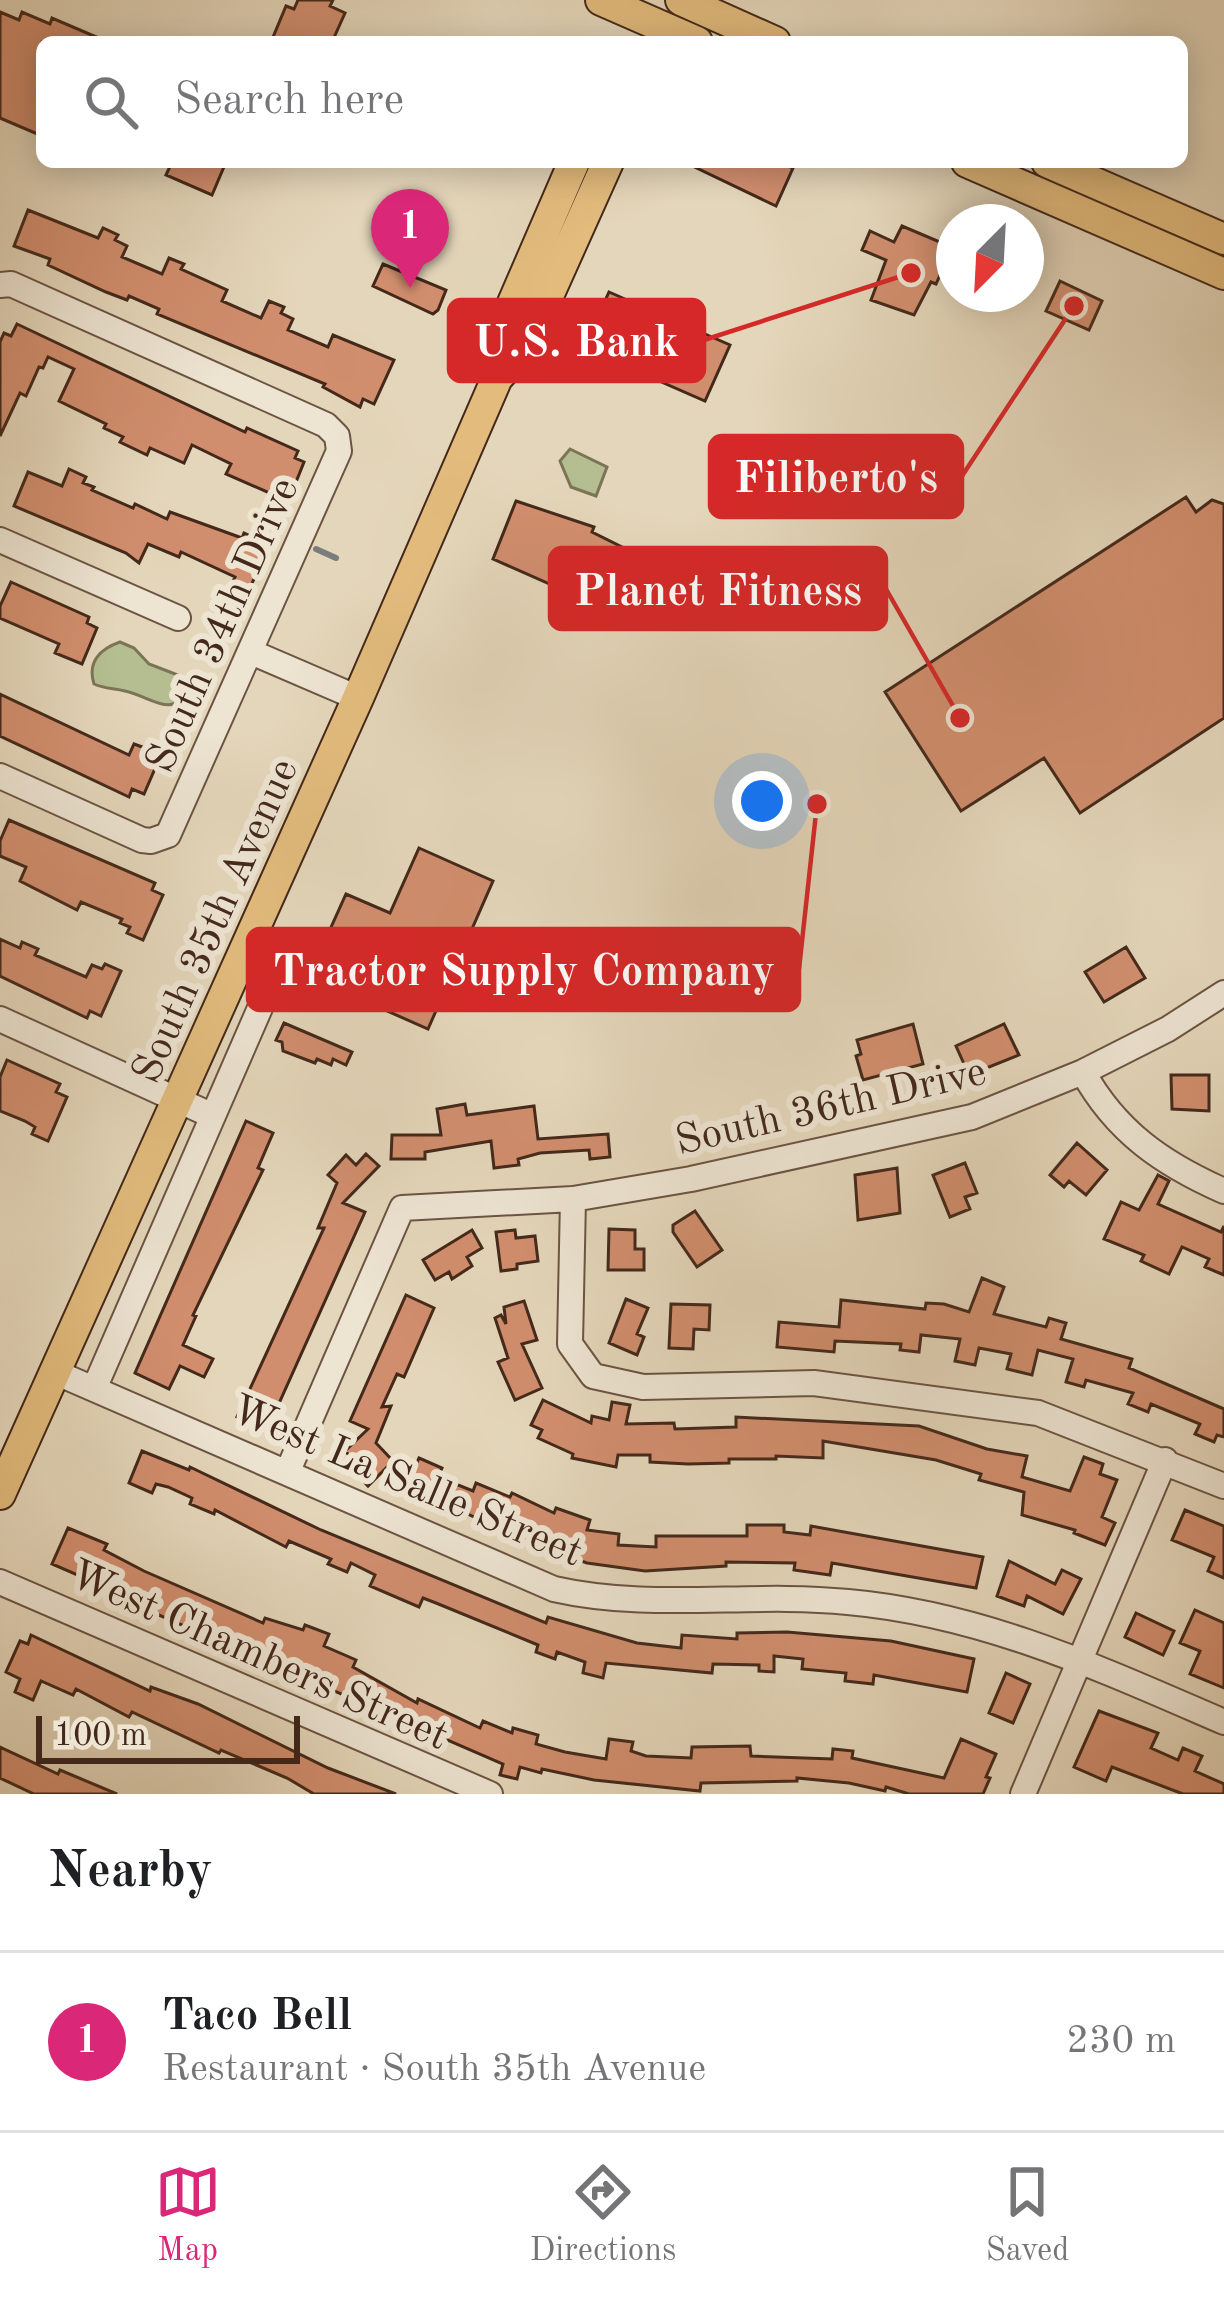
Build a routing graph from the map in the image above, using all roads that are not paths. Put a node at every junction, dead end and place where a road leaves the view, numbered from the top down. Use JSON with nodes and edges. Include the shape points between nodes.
{"nodes":[{"id":1,"x":601,"y":0,"type":"edge"},
{"id":2,"x":681,"y":0,"type":"edge"},
{"id":3,"x":649,"y":26,"type":"edge"},
{"id":4,"x":679,"y":36,"type":"edge"},
{"id":5,"x":762,"y":36,"type":"edge"},
{"id":6,"x":571,"y":168,"type":"edge"},
{"id":7,"x":605,"y":168,"type":"edge"},
{"id":8,"x":982,"y":168,"type":"edge"},
{"id":9,"x":1061,"y":168,"type":"edge"},
{"id":10,"x":1224,"y":239,"type":"edge"},
{"id":11,"x":1224,"y":274,"type":"edge"},
{"id":12,"x":0,"y":285,"type":"edge"},
{"id":13,"x":497,"y":378,"type":"junction"},
{"id":14,"x":0,"y":540,"type":"edge"},
{"id":15,"x":178,"y":618,"type":"dead end"},
{"id":16,"x":251,"y":652,"type":"junction"},
{"id":17,"x":358,"y":698,"type":"junction"},
{"id":18,"x":0,"y":776,"type":"edge"},
{"id":19,"x":1224,"y":993,"type":"edge"},
{"id":20,"x":260,"y":1008,"type":"dead end"},
{"id":21,"x":0,"y":1019,"type":"edge"},
{"id":22,"x":1083,"y":1072,"type":"junction"},
{"id":23,"x":178,"y":1100,"type":"junction"},
{"id":24,"x":213,"y":1116,"type":"junction"},
{"id":25,"x":1224,"y":1192,"type":"edge"},
{"id":26,"x":573,"y":1199,"type":"junction"},
{"id":27,"x":57,"y":1372,"type":"junction"},
{"id":28,"x":94,"y":1389,"type":"junction"},
{"id":29,"x":1165,"y":1460,"type":"junction"},
{"id":30,"x":287,"y":1472,"type":"junction"},
{"id":31,"x":1224,"y":1486,"type":"edge"},
{"id":32,"x":0,"y":1494,"type":"edge"},
{"id":33,"x":0,"y":1582,"type":"edge"},
{"id":34,"x":1081,"y":1660,"type":"junction"},
{"id":35,"x":1224,"y":1723,"type":"edge"},
{"id":36,"x":490,"y":1794,"type":"edge"},
{"id":37,"x":1023,"y":1794,"type":"edge"}],
"edges":[{"from":1,"to":3,"type":"main road"},
{"from":2,"to":3,"type":"main road"},
{"from":2,"to":5,"type":"main road"},
{"from":3,"to":4,"type":"main road"},
{"from":6,"to":13,"type":"main road","name":"South 35th Avenue","via":[[500,333]]},
{"from":7,"to":13,"type":"main road","name":"South 35th Avenue","via":[[525,347]]},
{"from":8,"to":11,"type":"main road"},
{"from":9,"to":10,"type":"main road"},
{"from":12,"to":16,"type":"street","name":"South 34th Drive","via":[[326,424],[338,436],[339,452]]},
{"from":13,"to":17,"type":"main road","name":"South 35th Avenue"},
{"from":14,"to":15,"type":"street"},
{"from":16,"to":17,"type":"street"},
{"from":16,"to":18,"type":"street","name":"South 34th Drive","via":[[173,827],[161,838],[142,839]]},
{"from":17,"to":23,"type":"main road","name":"South 35th Avenue"},
{"from":19,"to":22,"type":"street","name":"South 36th Drive"},
{"from":20,"to":24,"type":"street"},
{"from":21,"to":23,"type":"street"},
{"from":22,"to":25,"type":"street","via":[[1129,1136]]},
{"from":22,"to":26,"type":"street","name":"South 36th Drive","via":[[972,1117]]},
{"from":23,"to":24,"type":"street"},
{"from":23,"to":27,"type":"main road","name":"South 35th Avenue"},
{"from":24,"to":28,"type":"street"},
{"from":26,"to":29,"type":"street","via":[[570,1344],[593,1376],[644,1388],[814,1383],[1038,1413]]},
{"from":26,"to":30,"type":"street","name":"South 36th Drive","via":[[402,1208]]},
{"from":27,"to":28,"type":"street","name":"West La Salle Street"},
{"from":27,"to":32,"type":"main road","name":"South 35th Avenue"},
{"from":28,"to":30,"type":"street","name":"West La Salle Street"},
{"from":29,"to":31,"type":"street"},
{"from":29,"to":34,"type":"street"},
{"from":30,"to":34,"type":"street","name":"West La Salle Street","via":[[554,1589],[638,1602],[853,1602],[955,1619]]},
{"from":33,"to":36,"type":"street","name":"West Chambers Street"},
{"from":34,"to":35,"type":"street","name":"West La Salle Street"},
{"from":34,"to":37,"type":"street"}]}
